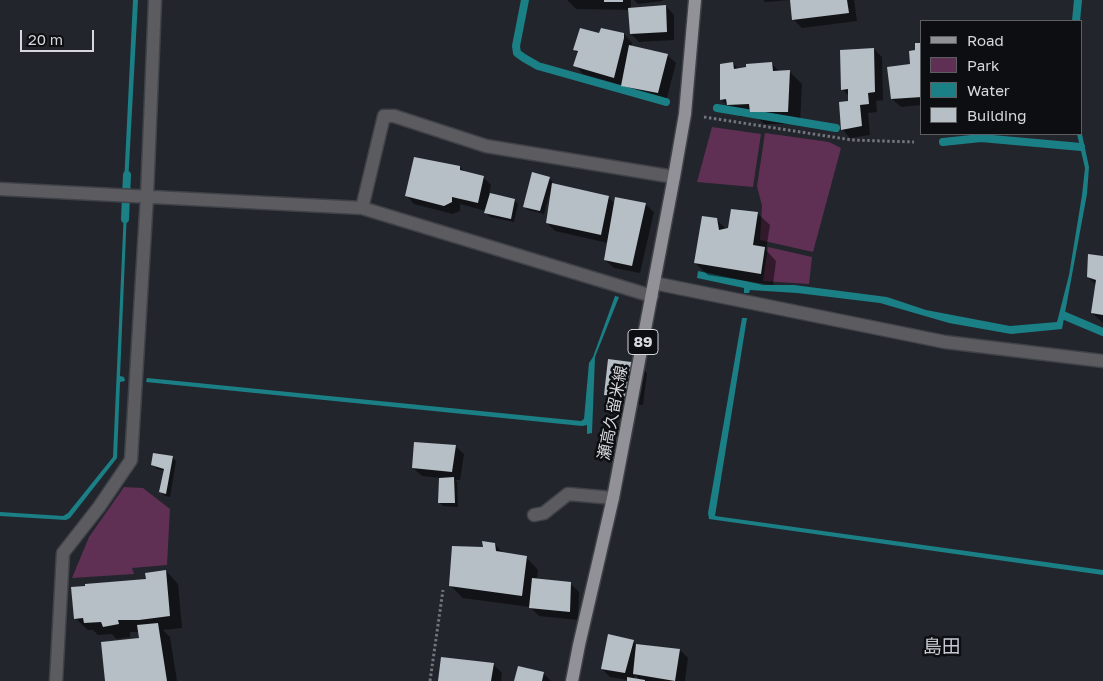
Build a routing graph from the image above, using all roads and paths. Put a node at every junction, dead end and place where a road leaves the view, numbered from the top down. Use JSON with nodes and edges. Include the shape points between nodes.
{"nodes":[{"id":1,"x":155,"y":0,"type":"edge"},
{"id":2,"x":694,"y":0,"type":"edge"},
{"id":3,"x":685,"y":114,"type":"junction"},
{"id":4,"x":914,"y":142,"type":"dead end"},
{"id":5,"x":674,"y":177,"type":"junction"},
{"id":6,"x":0,"y":189,"type":"edge"},
{"id":7,"x":147,"y":196,"type":"junction"},
{"id":8,"x":362,"y":208,"type":"junction"},
{"id":9,"x":654,"y":283,"type":"junction"},
{"id":10,"x":652,"y":296,"type":"junction"},
{"id":11,"x":1103,"y":361,"type":"edge"},
{"id":12,"x":613,"y":498,"type":"junction"},
{"id":13,"x":534,"y":515,"type":"dead end"},
{"id":14,"x":443,"y":590,"type":"dead end"},
{"id":15,"x":56,"y":681,"type":"edge"},
{"id":16,"x":430,"y":681,"type":"edge"},
{"id":17,"x":572,"y":681,"type":"edge"}],
"edges":[{"from":1,"to":7,"type":"street"},
{"from":2,"to":3,"type":"main road","name":"瀬高久留米線","number":"89"},
{"from":3,"to":4,"type":"path","via":[[852,140]]},
{"from":3,"to":5,"type":"main road","name":"瀬高久留米線","number":"89"},
{"from":5,"to":8,"type":"street","via":[[486,146],[394,116],[384,116]]},
{"from":5,"to":9,"type":"main road","name":"瀬高久留米線","number":"89"},
{"from":6,"to":7,"type":"street"},
{"from":7,"to":8,"type":"street"},
{"from":7,"to":15,"type":"street","via":[[131,460],[63,553]]},
{"from":8,"to":10,"type":"street"},
{"from":9,"to":10,"type":"main road","name":"瀬高久留米線","number":"89"},
{"from":9,"to":11,"type":"street","via":[[945,342]]},
{"from":10,"to":12,"type":"main road","name":"瀬高久留米線","number":"89"},
{"from":12,"to":13,"type":"street","via":[[568,494],[544,513]]},
{"from":12,"to":17,"type":"main road","name":"瀬高久留米線","number":"89"},
{"from":14,"to":16,"type":"path"}]}
